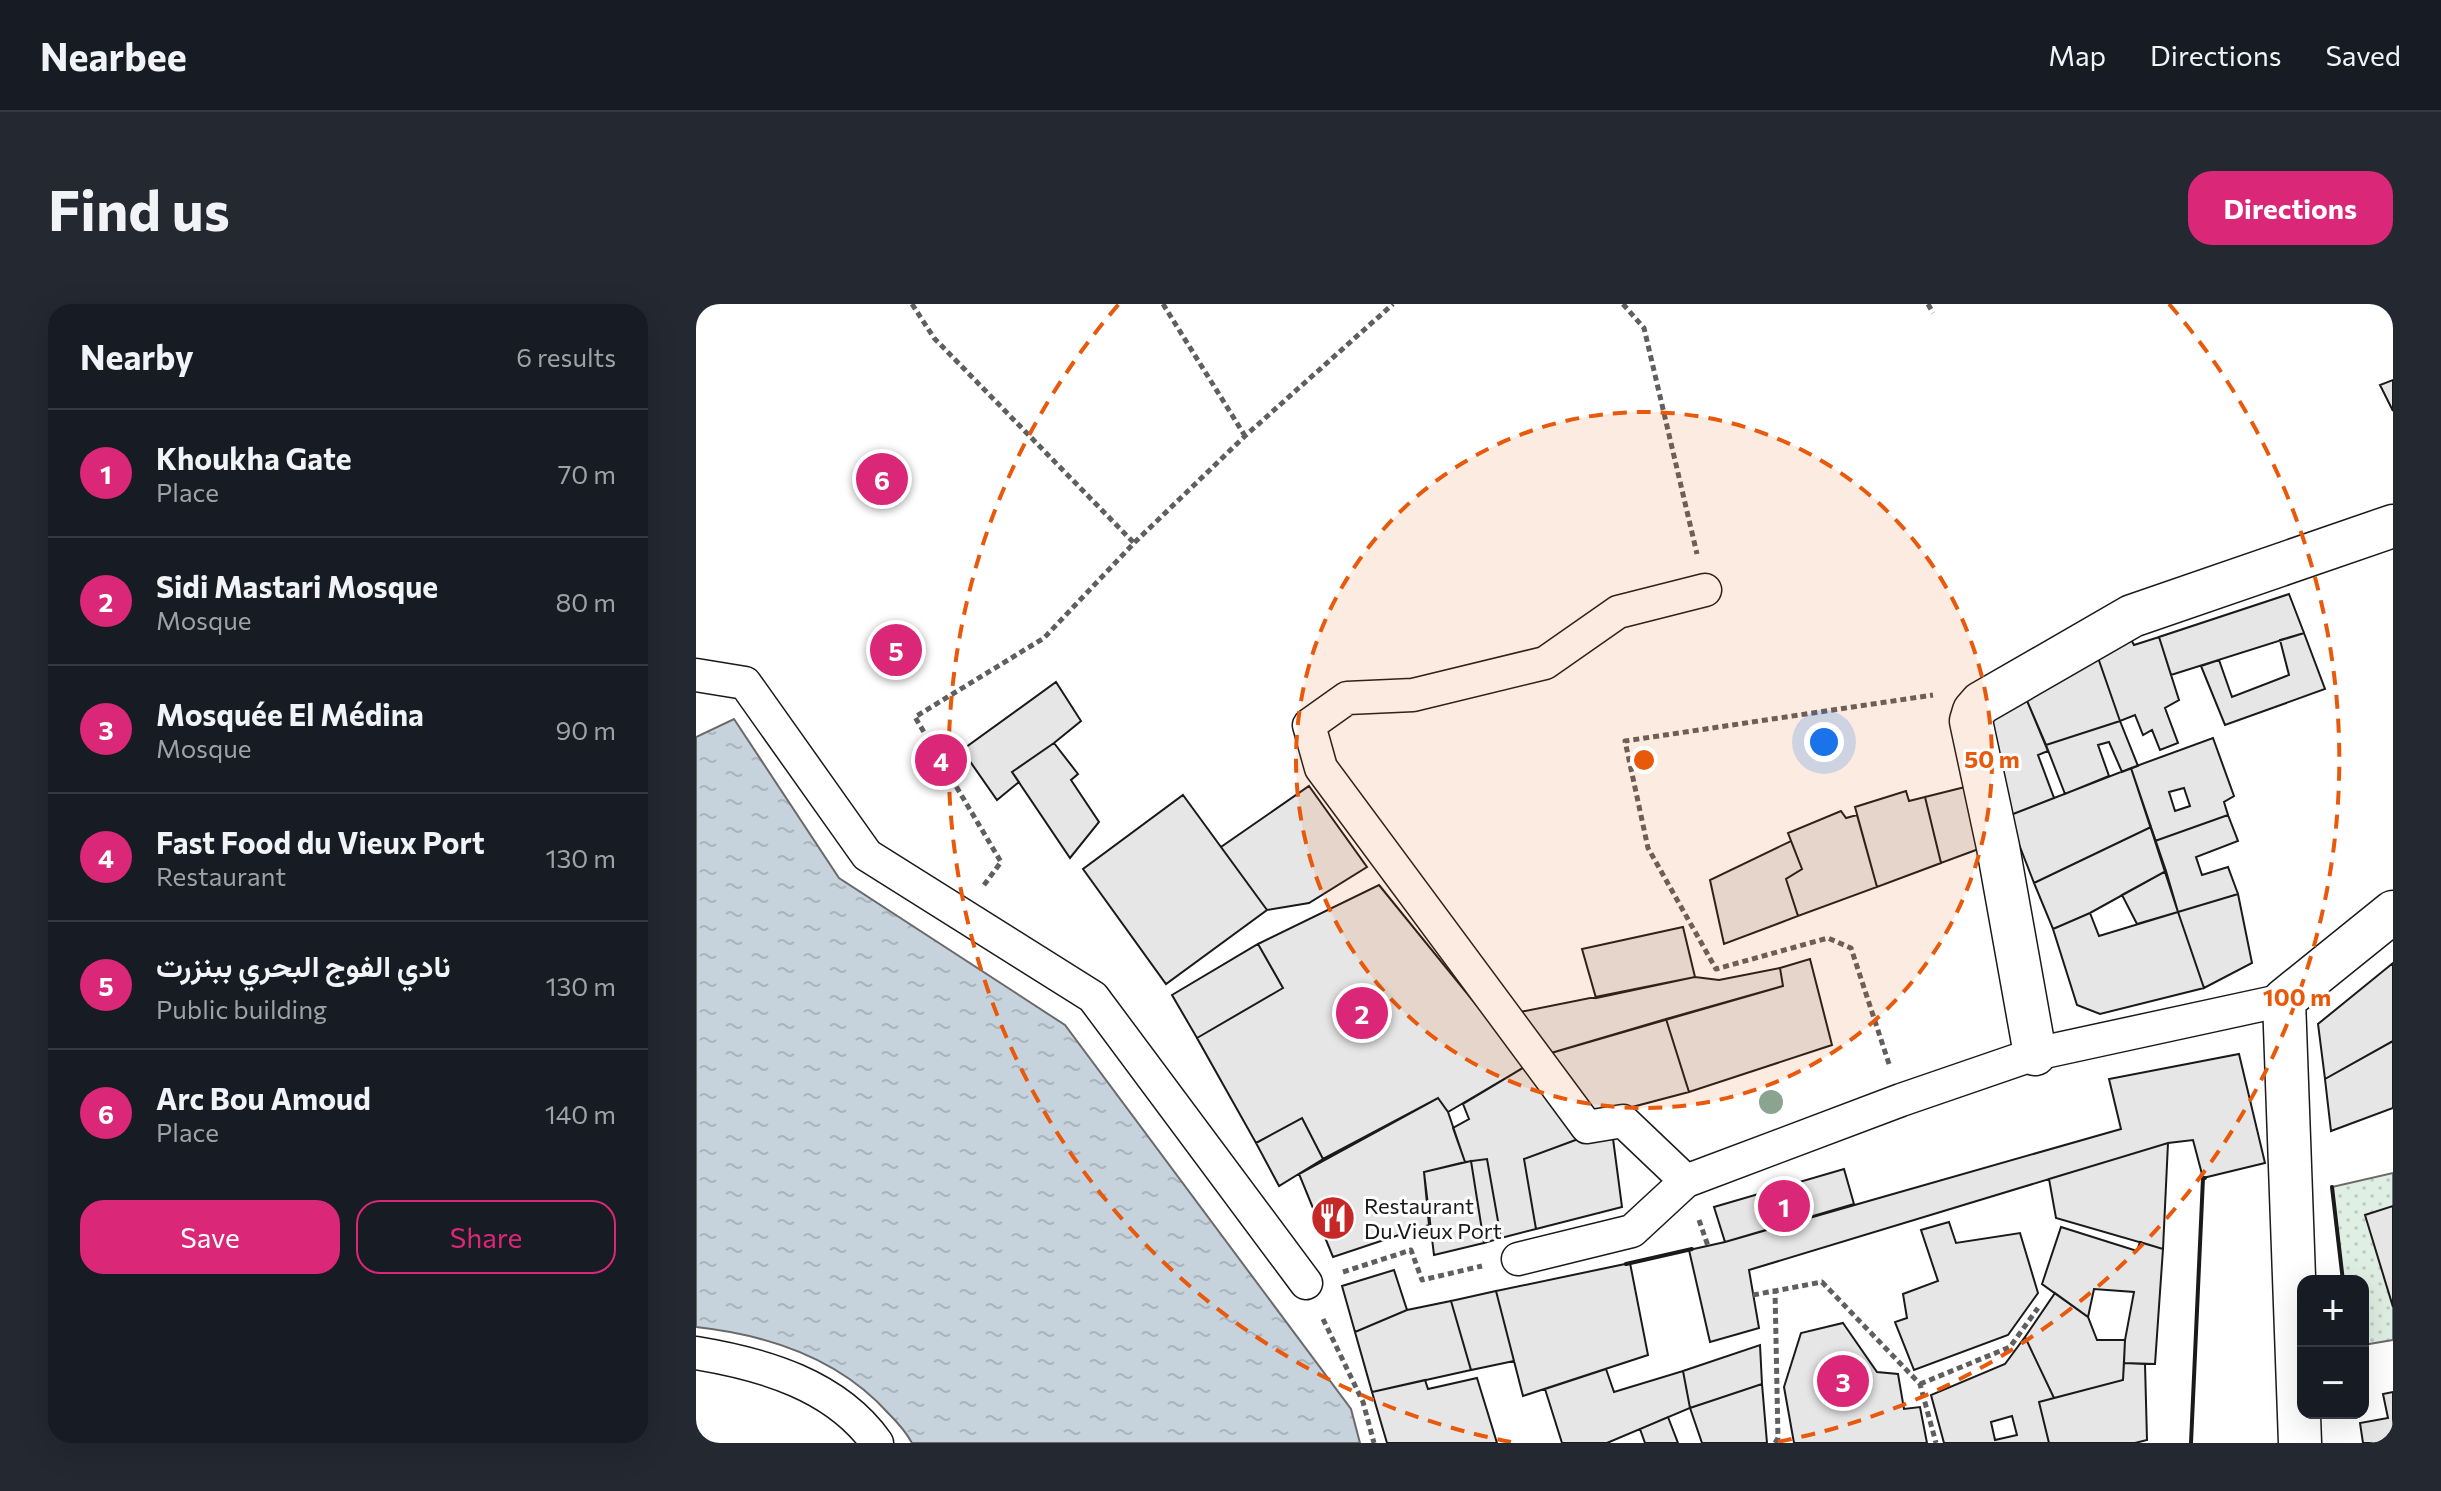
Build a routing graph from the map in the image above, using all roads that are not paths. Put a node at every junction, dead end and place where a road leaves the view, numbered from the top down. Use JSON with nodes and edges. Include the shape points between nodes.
{"nodes":[{"id":1,"x":2393,"y":526,"type":"edge"},
{"id":2,"x":1705,"y":590,"type":"road end"},
{"id":3,"x":696,"y":675,"type":"edge"},
{"id":4,"x":2393,"y":912,"type":"edge"},
{"id":5,"x":2284,"y":1000,"type":"junction"},
{"id":6,"x":2035,"y":1054,"type":"junction"},
{"id":7,"x":1686,"y":1181,"type":"junction"},
{"id":8,"x":1504,"y":1262,"type":"road end"},
{"id":9,"x":1306,"y":1283,"type":"road end"},
{"id":10,"x":696,"y":1353,"type":"edge"},
{"id":11,"x":877,"y":1443,"type":"edge"},
{"id":12,"x":2300,"y":1443,"type":"edge"}],
"edges":[{"from":1,"to":6,"type":"street","via":[[2132,616],[1974,711],[1971,721]]},
{"from":2,"to":7,"type":"street","via":[[1618,612],[1545,663],[1413,695],[1347,698],[1309,725],[1321,768],[1587,1127],[1623,1121]]},
{"from":3,"to":9,"type":"street","via":[[745,683],[867,855],[1093,997]]},
{"from":4,"to":5,"type":"street"},
{"from":5,"to":6,"type":"street"},
{"from":5,"to":12,"type":"street"},
{"from":6,"to":7,"type":"street"},
{"from":7,"to":8,"type":"street","via":[[1632,1231]]},
{"from":10,"to":11,"type":"street","via":[[764,1367],[816,1389],[863,1423]]}]}
